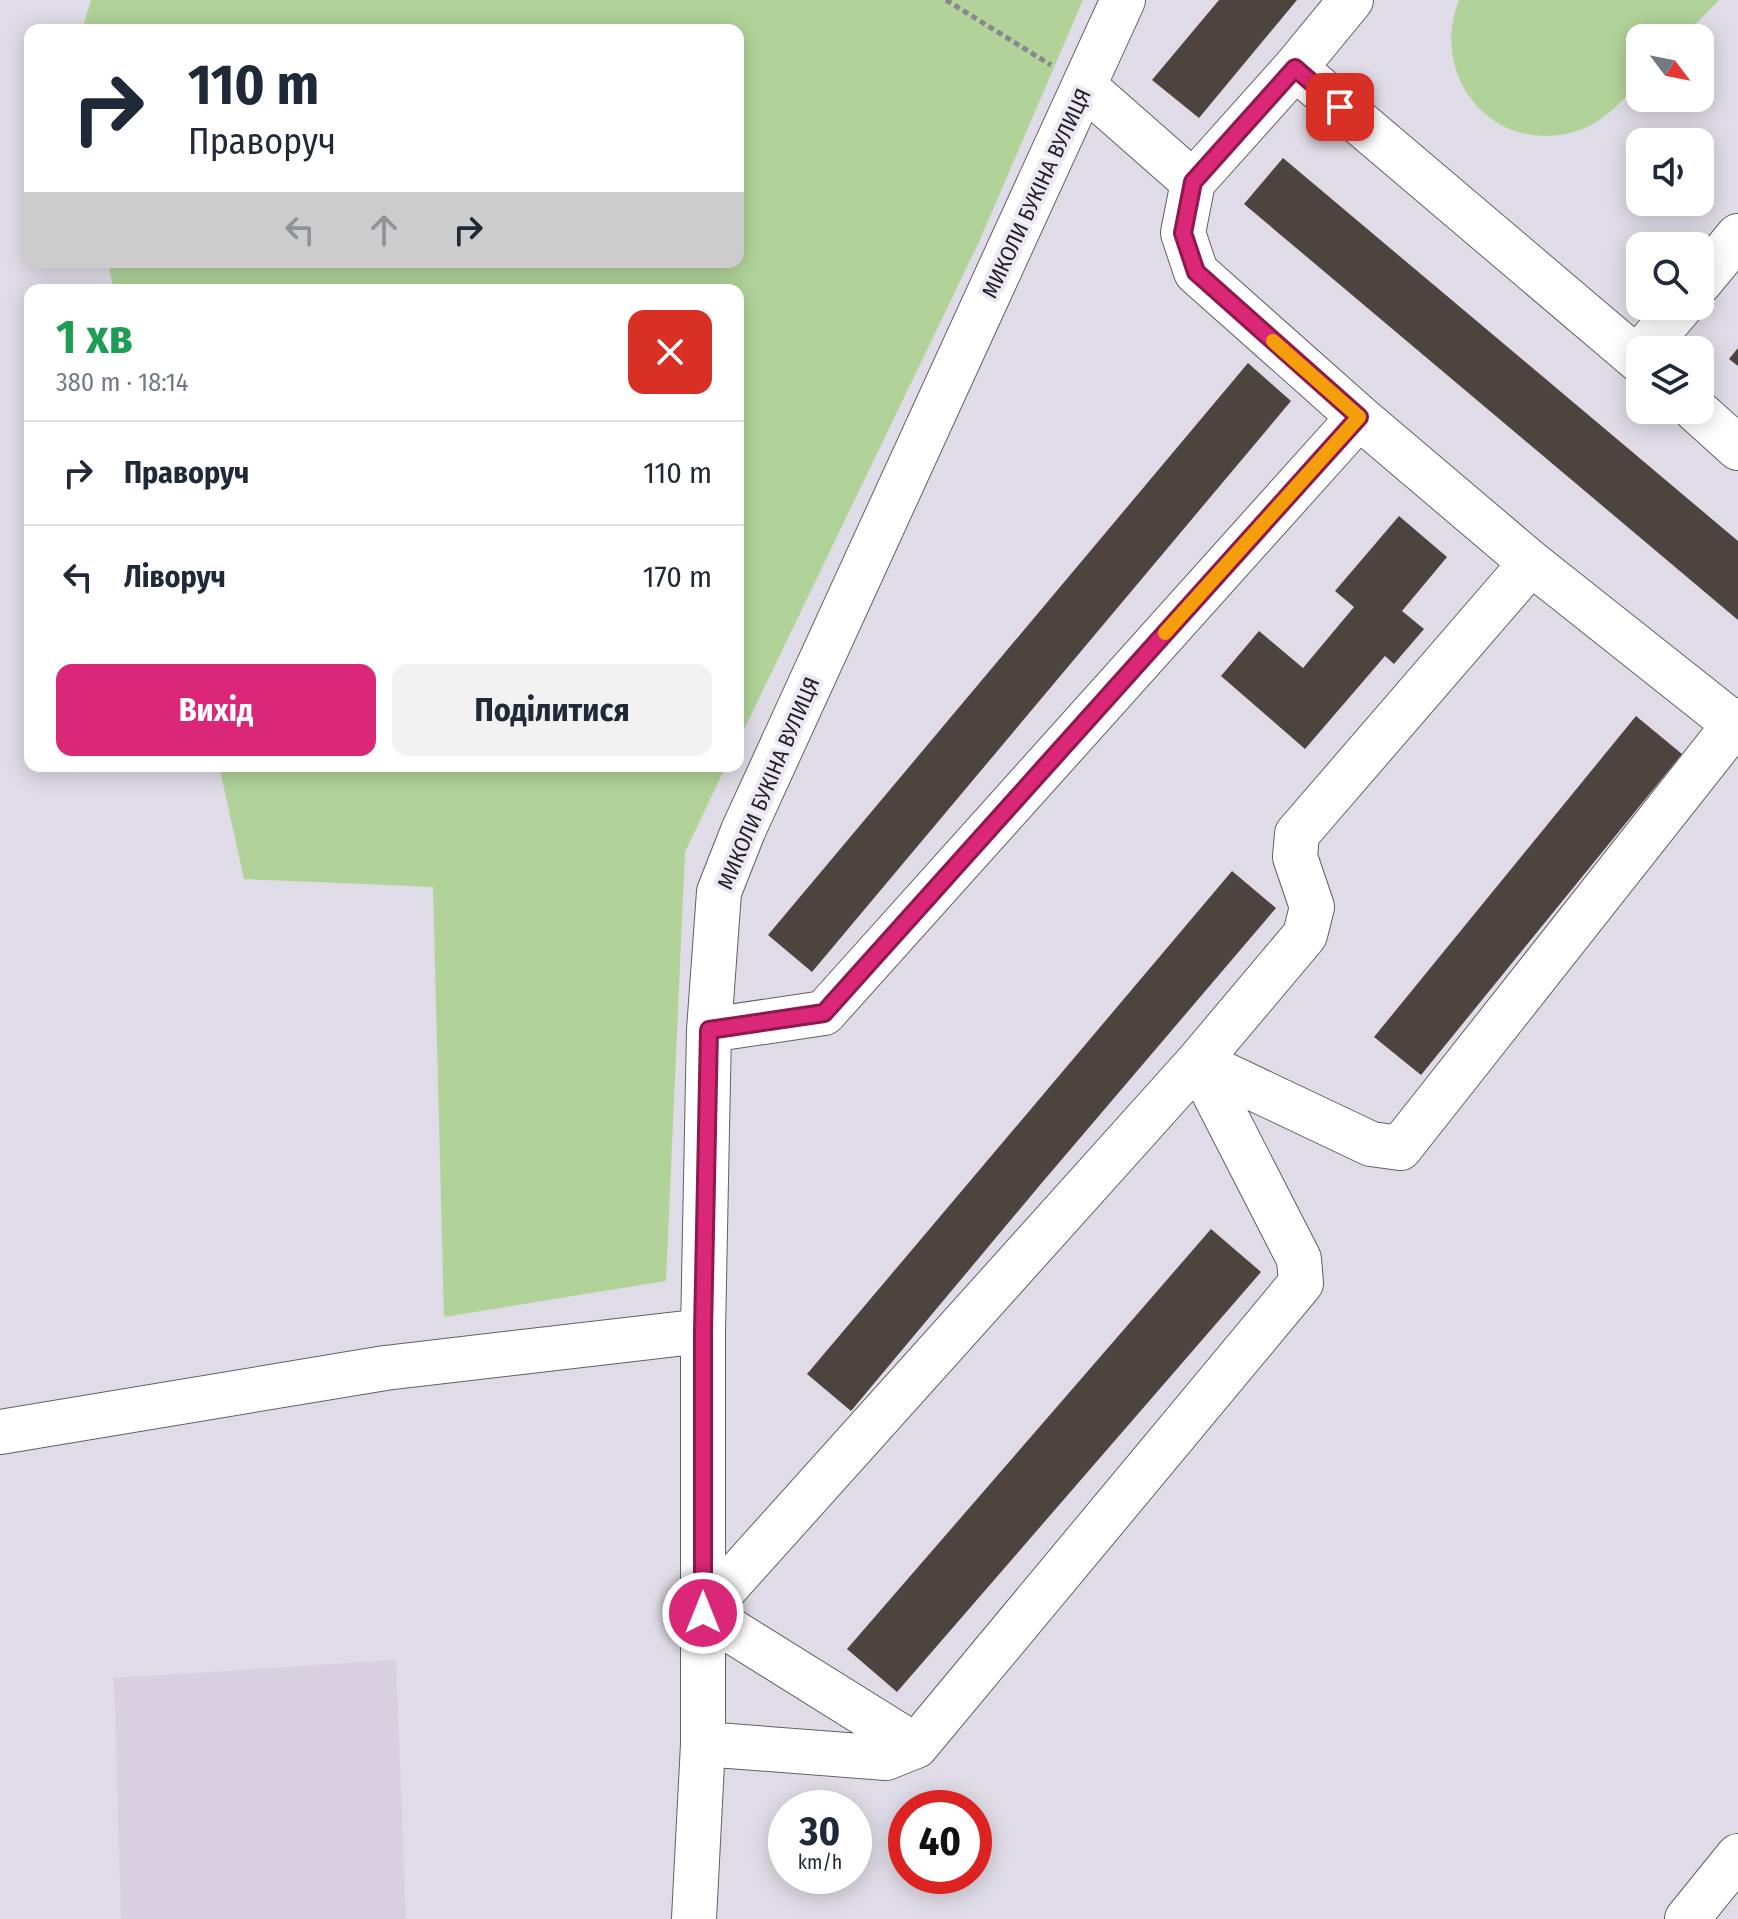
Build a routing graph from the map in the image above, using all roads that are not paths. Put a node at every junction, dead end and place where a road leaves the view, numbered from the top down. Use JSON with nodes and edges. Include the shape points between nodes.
{"nodes":[{"id":1,"x":1123,"y":0,"type":"edge"},
{"id":2,"x":1351,"y":0,"type":"edge"},
{"id":3,"x":1295,"y":68,"type":"junction"},
{"id":4,"x":1085,"y":87,"type":"junction"},
{"id":5,"x":1193,"y":182,"type":"junction"},
{"id":6,"x":1738,"y":236,"type":"edge"},
{"id":7,"x":1714,"y":265,"type":"edge"},
{"id":8,"x":1670,"y":320,"type":"edge"},
{"id":9,"x":1656,"y":336,"type":"edge"},
{"id":10,"x":1626,"y":344,"type":"edge"},
{"id":11,"x":1359,"y":417,"type":"junction"},
{"id":12,"x":1711,"y":424,"type":"edge"},
{"id":13,"x":1738,"y":448,"type":"edge"},
{"id":14,"x":1531,"y":563,"type":"junction"},
{"id":15,"x":1736,"y":722,"type":"edge"},
{"id":16,"x":709,"y":1030,"type":"junction"},
{"id":17,"x":1198,"y":1062,"type":"junction"},
{"id":18,"x":703,"y":1331,"type":"junction"},
{"id":19,"x":0,"y":1432,"type":"edge"},
{"id":20,"x":703,"y":1613,"type":"junction"},
{"id":21,"x":703,"y":1744,"type":"junction"},
{"id":22,"x":916,"y":1746,"type":"junction"},
{"id":23,"x":1738,"y":1856,"type":"edge"},
{"id":24,"x":694,"y":1919,"type":"edge"},
{"id":25,"x":1687,"y":1919,"type":"edge"}],
"edges":[{"from":1,"to":4,"type":"street","name":"МИКОЛИ БУКІНА ВУЛИЦЯ"},
{"from":2,"to":3,"type":"street"},
{"from":3,"to":5,"type":"street"},
{"from":3,"to":10,"type":"street"},
{"from":4,"to":5,"type":"street"},
{"from":4,"to":16,"type":"street","name":"МИКОЛИ БУКІНА ВУЛИЦЯ","via":[[743,831],[719,892]]},
{"from":5,"to":11,"type":"street","via":[[1183,233],[1196,272]]},
{"from":6,"to":7,"type":"street"},
{"from":8,"to":9,"type":"street"},
{"from":11,"to":14,"type":"street"},
{"from":11,"to":16,"type":"street","via":[[824,1013]]},
{"from":12,"to":13,"type":"street"},
{"from":14,"to":15,"type":"street"},
{"from":14,"to":17,"type":"street","via":[[1297,834],[1295,857],[1312,907],[1305,935]]},
{"from":15,"to":17,"type":"street","via":[[1400,1148],[1371,1144]]},
{"from":16,"to":18,"type":"street","name":"МИКОЛИ БУКІНА ВУЛИЦЯ"},
{"from":17,"to":20,"type":"street"},
{"from":17,"to":22,"type":"street","via":[[1299,1259],[1301,1283]]},
{"from":18,"to":19,"type":"street","via":[[385,1368]]},
{"from":18,"to":20,"type":"street","name":"МИКОЛИ БУКІНА ВУЛИЦЯ"},
{"from":20,"to":21,"type":"street","name":"МИКОЛИ БУКІНА ВУЛИЦЯ"},
{"from":20,"to":22,"type":"street"},
{"from":21,"to":22,"type":"street","via":[[886,1758]]},
{"from":21,"to":24,"type":"street","name":"МИКОЛИ БУКІНА ВУЛИЦЯ"},
{"from":23,"to":25,"type":"street"}]}
